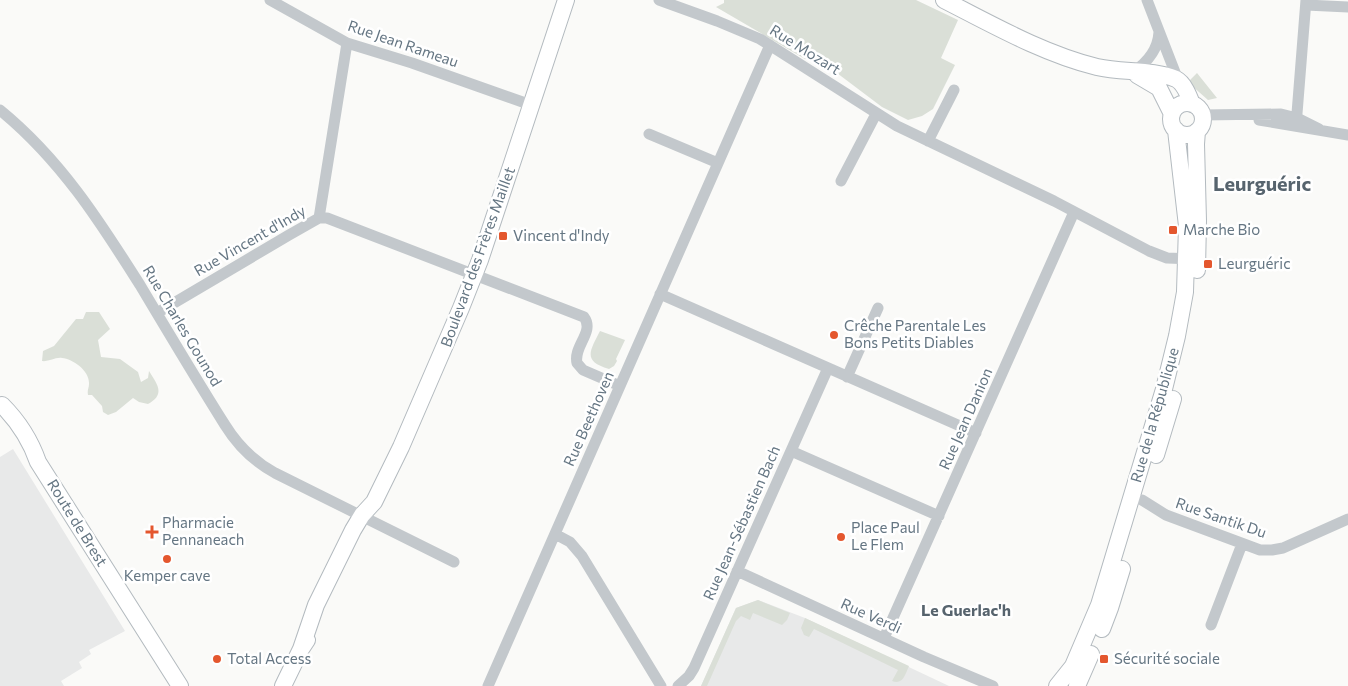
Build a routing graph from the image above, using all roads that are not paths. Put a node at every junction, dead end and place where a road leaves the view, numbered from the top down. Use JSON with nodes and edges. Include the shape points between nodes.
{"nodes":[{"id":1,"x":270,"y":0,"type":"edge"},
{"id":2,"x":566,"y":0,"type":"edge"},
{"id":3,"x":659,"y":0,"type":"edge"},
{"id":4,"x":944,"y":0,"type":"edge"},
{"id":5,"x":1147,"y":0,"type":"edge"},
{"id":6,"x":1306,"y":2,"type":"edge"},
{"id":7,"x":1348,"y":7,"type":"edge"},
{"id":8,"x":1159,"y":32,"type":"junction"},
{"id":9,"x":347,"y":43,"type":"junction"},
{"id":10,"x":770,"y":45,"type":"junction"},
{"id":11,"x":1133,"y":72,"type":"junction"},
{"id":12,"x":1178,"y":80,"type":"junction"},
{"id":13,"x":954,"y":90,"type":"dead end"},
{"id":14,"x":531,"y":105,"type":"junction"},
{"id":15,"x":1197,"y":109,"type":"junction"},
{"id":16,"x":0,"y":110,"type":"edge"},
{"id":17,"x":876,"y":114,"type":"junction"},
{"id":18,"x":1172,"y":114,"type":"junction"},
{"id":19,"x":1297,"y":122,"type":"junction"},
{"id":20,"x":1176,"y":130,"type":"junction"},
{"id":21,"x":1196,"y":132,"type":"junction"},
{"id":22,"x":649,"y":134,"type":"dead end"},
{"id":23,"x":1348,"y":135,"type":"edge"},
{"id":24,"x":928,"y":141,"type":"junction"},
{"id":25,"x":718,"y":163,"type":"junction"},
{"id":26,"x":841,"y":181,"type":"dead end"},
{"id":27,"x":1074,"y":212,"type":"junction"},
{"id":28,"x":319,"y":218,"type":"junction"},
{"id":29,"x":1192,"y":259,"type":"junction"},
{"id":30,"x":474,"y":274,"type":"junction"},
{"id":31,"x":660,"y":294,"type":"junction"},
{"id":32,"x":878,"y":308,"type":"dead end"},
{"id":33,"x":157,"y":313,"type":"junction"},
{"id":34,"x":828,"y":368,"type":"junction"},
{"id":35,"x":847,"y":377,"type":"junction"},
{"id":36,"x":620,"y":386,"type":"junction"},
{"id":37,"x":1,"y":404,"type":"edge"},
{"id":38,"x":976,"y":433,"type":"junction"},
{"id":39,"x":791,"y":451,"type":"junction"},
{"id":40,"x":1142,"y":500,"type":"junction"},
{"id":41,"x":367,"y":513,"type":"junction"},
{"id":42,"x":939,"y":516,"type":"junction"},
{"id":43,"x":1348,"y":519,"type":"edge"},
{"id":44,"x":555,"y":534,"type":"junction"},
{"id":45,"x":1242,"y":544,"type":"junction"},
{"id":46,"x":454,"y":562,"type":"dead end"},
{"id":47,"x":738,"y":571,"type":"junction"},
{"id":48,"x":1210,"y":626,"type":"dead end"},
{"id":49,"x":884,"y":638,"type":"junction"},
{"id":50,"x":180,"y":686,"type":"edge"},
{"id":51,"x":283,"y":686,"type":"edge"},
{"id":52,"x":488,"y":686,"type":"edge"},
{"id":53,"x":661,"y":686,"type":"edge"},
{"id":54,"x":678,"y":686,"type":"edge"},
{"id":55,"x":993,"y":686,"type":"edge"},
{"id":56,"x":1058,"y":686,"type":"edge"},
{"id":57,"x":1077,"y":686,"type":"edge"}],
"edges":[{"from":1,"to":9,"type":"street","name":"Rue Jean Rameau"},
{"from":2,"to":14,"type":"street","name":"Boulevard des Frères Maillet"},
{"from":3,"to":10,"type":"street","name":"Rue Mozart"},
{"from":4,"to":11,"type":"street","via":[[1064,56],[1097,67]]},
{"from":5,"to":8,"type":"street"},
{"from":6,"to":7,"type":"street"},
{"from":6,"to":19,"type":"street"},
{"from":8,"to":11,"type":"street","via":[[1154,51]]},
{"from":8,"to":12,"type":"street"},
{"from":9,"to":14,"type":"street","name":"Rue Jean Rameau"},
{"from":9,"to":28,"type":"street"},
{"from":10,"to":17,"type":"street","name":"Rue Mozart"},
{"from":10,"to":25,"type":"street","name":"Rue Beethoven"},
{"from":11,"to":12,"type":"street"},
{"from":11,"to":18,"type":"street","via":[[1159,88]]},
{"from":12,"to":15,"type":"street"},
{"from":13,"to":24,"type":"street"},
{"from":14,"to":30,"type":"street","name":"Boulevard des Frères Maillet"},
{"from":15,"to":18,"type":"street","via":[[1183,104]]},
{"from":15,"to":19,"type":"street","via":[[1248,116],[1272,114]]},
{"from":15,"to":21,"type":"street","via":[[1202,124]]},
{"from":16,"to":33,"type":"street","name":"Rue Charles Gounod","via":[[49,156],[82,195]]},
{"from":17,"to":24,"type":"street","name":"Rue Mozart"},
{"from":17,"to":26,"type":"street"},
{"from":18,"to":20,"type":"street"},
{"from":19,"to":23,"type":"street"},
{"from":20,"to":21,"type":"street","via":[[1188,134]]},
{"from":20,"to":29,"type":"street","name":"Rue de la République"},
{"from":21,"to":29,"type":"street","name":"Rue de la République"},
{"from":22,"to":25,"type":"street"},
{"from":24,"to":27,"type":"street","name":"Rue Mozart"},
{"from":25,"to":31,"type":"street","name":"Rue Beethoven"},
{"from":27,"to":29,"type":"street","name":"Rue Mozart","via":[[1155,254]]},
{"from":27,"to":38,"type":"street","name":"Rue Jean Danion"},
{"from":28,"to":30,"type":"street","name":"Rue Vincent d'Indy","via":[[333,220]]},
{"from":28,"to":33,"type":"street","name":"Rue Vincent d'Indy"},
{"from":29,"to":40,"type":"street","name":"Rue de la République","via":[[1193,311],[1182,364]]},
{"from":29,"to":56,"type":"street","name":"Rue de la République","via":[[1170,370],[1099,605],[1070,672]]},
{"from":30,"to":36,"type":"street","name":"Rue Vincent d'Indy","via":[[584,317],[588,325],[577,352],[577,363],[583,370]]},
{"from":30,"to":41,"type":"street","name":"Boulevard des Frères Maillet","via":[[402,447]]},
{"from":31,"to":34,"type":"street"},
{"from":31,"to":36,"type":"street","name":"Rue Beethoven"},
{"from":32,"to":35,"type":"street"},
{"from":33,"to":41,"type":"street","name":"Rue Charles Gounod","via":[[225,426],[248,455],[275,473]]},
{"from":34,"to":35,"type":"street"},
{"from":34,"to":39,"type":"street","name":"Rue Jean-Sébastien Bach"},
{"from":35,"to":38,"type":"street"},
{"from":36,"to":44,"type":"street","name":"Rue Beethoven"},
{"from":37,"to":50,"type":"street","name":"Route de Brest","via":[[24,447],[38,462]]},
{"from":38,"to":42,"type":"street","name":"Rue Jean Danion"},
{"from":39,"to":42,"type":"street"},
{"from":39,"to":47,"type":"street","name":"Rue Jean-Sébastien Bach"},
{"from":40,"to":45,"type":"street","name":"Rue Santik Du","via":[[1166,515]]},
{"from":40,"to":57,"type":"street","name":"Rue de la République","via":[[1110,608]]},
{"from":41,"to":46,"type":"street","name":"Rue Charles Gounod"},
{"from":41,"to":51,"type":"street","name":"Boulevard des Frères Maillet","via":[[313,610],[301,649]]},
{"from":42,"to":49,"type":"street","name":"Rue Jean Danion"},
{"from":43,"to":45,"type":"street","name":"Rue Santik Du","via":[[1283,548],[1260,550]]},
{"from":44,"to":52,"type":"street","name":"Rue Beethoven"},
{"from":44,"to":53,"type":"street","via":[[570,542],[582,556]]},
{"from":45,"to":48,"type":"street"},
{"from":47,"to":49,"type":"street","name":"Rue Verdi"},
{"from":47,"to":54,"type":"street","name":"Rue Jean-Sébastien Bach","via":[[694,668]]},
{"from":49,"to":55,"type":"street","name":"Rue Verdi"}]}
